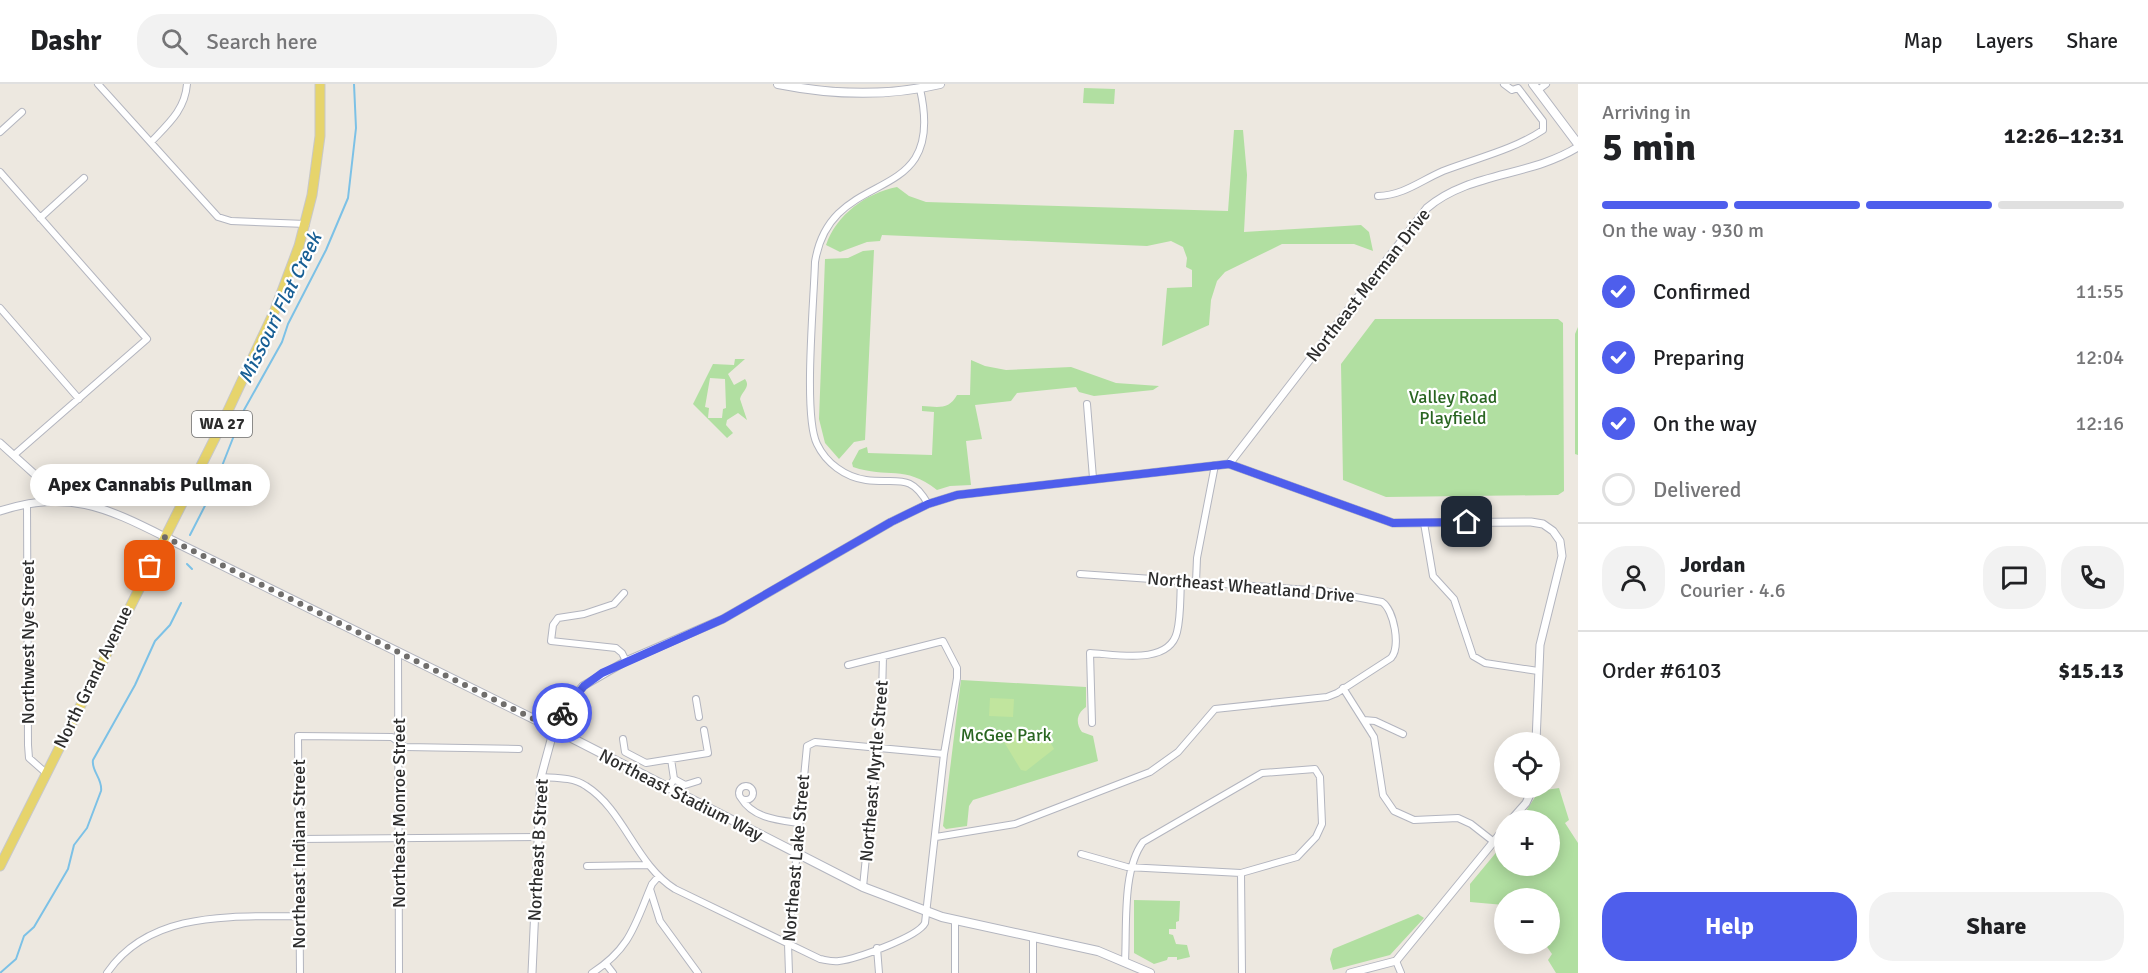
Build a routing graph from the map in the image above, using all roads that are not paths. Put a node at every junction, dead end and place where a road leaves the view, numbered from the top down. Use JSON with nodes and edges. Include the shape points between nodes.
{"nodes":[{"id":1,"x":98,"y":84,"type":"edge"},
{"id":2,"x":187,"y":84,"type":"edge"},
{"id":3,"x":320,"y":84,"type":"edge"},
{"id":4,"x":778,"y":84,"type":"edge"},
{"id":5,"x":940,"y":84,"type":"edge"},
{"id":6,"x":1504,"y":84,"type":"edge"},
{"id":7,"x":1546,"y":84,"type":"edge"},
{"id":8,"x":1521,"y":86,"type":"edge"},
{"id":9,"x":1536,"y":87,"type":"edge"},
{"id":10,"x":920,"y":89,"type":"junction"},
{"id":11,"x":22,"y":112,"type":"dead end"},
{"id":12,"x":0,"y":132,"type":"edge"},
{"id":13,"x":151,"y":142,"type":"junction"},
{"id":14,"x":1578,"y":145,"type":"edge"},
{"id":15,"x":0,"y":172,"type":"edge"},
{"id":16,"x":84,"y":178,"type":"dead end"},
{"id":17,"x":1378,"y":196,"type":"dead end"},
{"id":18,"x":40,"y":218,"type":"junction"},
{"id":19,"x":306,"y":224,"type":"junction"},
{"id":20,"x":0,"y":308,"type":"edge"},
{"id":21,"x":79,"y":399,"type":"junction"},
{"id":22,"x":1087,"y":404,"type":"dead end"},
{"id":23,"x":0,"y":443,"type":"edge"},
{"id":24,"x":14,"y":455,"type":"junction"},
{"id":25,"x":1229,"y":464,"type":"junction"},
{"id":26,"x":1215,"y":465,"type":"junction"},
{"id":27,"x":1093,"y":478,"type":"junction"},
{"id":28,"x":62,"y":500,"type":"junction"},
{"id":29,"x":27,"y":504,"type":"junction"},
{"id":30,"x":928,"y":504,"type":"junction"},
{"id":31,"x":0,"y":511,"type":"edge"},
{"id":32,"x":1424,"y":523,"type":"junction"},
{"id":33,"x":165,"y":537,"type":"junction"},
{"id":34,"x":1080,"y":574,"type":"dead end"},
{"id":35,"x":1181,"y":581,"type":"junction"},
{"id":36,"x":1196,"y":582,"type":"junction"},
{"id":37,"x":624,"y":593,"type":"dead end"},
{"id":38,"x":398,"y":652,"type":"junction"},
{"id":39,"x":883,"y":656,"type":"junction"},
{"id":40,"x":626,"y":661,"type":"junction"},
{"id":41,"x":848,"y":665,"type":"dead end"},
{"id":42,"x":1538,"y":671,"type":"junction"},
{"id":43,"x":1343,"y":688,"type":"junction"},
{"id":44,"x":696,"y":699,"type":"dead end"},
{"id":45,"x":699,"y":717,"type":"dead end"},
{"id":46,"x":1364,"y":720,"type":"junction"},
{"id":47,"x":1092,"y":723,"type":"dead end"},
{"id":48,"x":554,"y":729,"type":"junction"},
{"id":49,"x":704,"y":730,"type":"dead end"},
{"id":50,"x":1536,"y":732,"type":"edge"},
{"id":51,"x":1402,"y":734,"type":"dead end"},
{"id":52,"x":623,"y":739,"type":"dead end"},
{"id":53,"x":398,"y":741,"type":"junction"},
{"id":54,"x":876,"y":748,"type":"junction"},
{"id":55,"x":519,"y":749,"type":"dead end"},
{"id":56,"x":944,"y":754,"type":"junction"},
{"id":57,"x":670,"y":759,"type":"junction"},
{"id":58,"x":46,"y":773,"type":"junction"},
{"id":59,"x":541,"y":777,"type":"junction"},
{"id":60,"x":674,"y":779,"type":"junction"},
{"id":61,"x":698,"y":781,"type":"dead end"},
{"id":62,"x":668,"y":789,"type":"junction"},
{"id":63,"x":741,"y":798,"type":"dead end"},
{"id":64,"x":799,"y":822,"type":"junction"},
{"id":65,"x":540,"y":837,"type":"junction"},
{"id":66,"x":936,"y":837,"type":"junction"},
{"id":67,"x":399,"y":838,"type":"junction"},
{"id":68,"x":300,"y":839,"type":"junction"},
{"id":69,"x":1494,"y":842,"type":"joint"},
{"id":70,"x":1081,"y":854,"type":"dead end"},
{"id":71,"x":798,"y":855,"type":"junction"},
{"id":72,"x":649,"y":865,"type":"junction"},
{"id":73,"x":0,"y":866,"type":"edge"},
{"id":74,"x":587,"y":866,"type":"dead end"},
{"id":75,"x":1132,"y":867,"type":"junction"},
{"id":76,"x":1241,"y":873,"type":"junction"},
{"id":77,"x":658,"y":878,"type":"junction"},
{"id":78,"x":863,"y":887,"type":"junction"},
{"id":79,"x":650,"y":888,"type":"junction"},
{"id":80,"x":928,"y":912,"type":"junction"},
{"id":81,"x":299,"y":916,"type":"junction"},
{"id":82,"x":955,"y":920,"type":"junction"},
{"id":83,"x":1033,"y":936,"type":"junction"},
{"id":84,"x":788,"y":944,"type":"junction"},
{"id":85,"x":878,"y":948,"type":"junction"},
{"id":86,"x":1125,"y":961,"type":"junction"},
{"id":87,"x":1396,"y":961,"type":"junction"},
{"id":88,"x":606,"y":964,"type":"junction"},
{"id":89,"x":107,"y":973,"type":"edge"},
{"id":90,"x":300,"y":973,"type":"edge"},
{"id":91,"x":399,"y":973,"type":"edge"},
{"id":92,"x":532,"y":973,"type":"edge"},
{"id":93,"x":592,"y":973,"type":"edge"},
{"id":94,"x":613,"y":973,"type":"edge"},
{"id":95,"x":698,"y":973,"type":"edge"},
{"id":96,"x":789,"y":973,"type":"edge"},
{"id":97,"x":879,"y":973,"type":"edge"},
{"id":98,"x":955,"y":973,"type":"edge"},
{"id":99,"x":1033,"y":973,"type":"edge"},
{"id":100,"x":1150,"y":973,"type":"edge"},
{"id":101,"x":1242,"y":973,"type":"edge"},
{"id":102,"x":1350,"y":973,"type":"edge"},
{"id":103,"x":1401,"y":973,"type":"edge"}],
"edges":[{"from":1,"to":13,"type":"street"},
{"from":2,"to":13,"type":"street","via":[[178,115]]},
{"from":3,"to":19,"type":"main road","name":"North Grand Avenue","number":"WA 27","via":[[318,154]]},
{"from":4,"to":10,"type":"main road","via":[[856,94]]},
{"from":5,"to":10,"type":"main road"},
{"from":6,"to":8,"type":"street","via":[[1512,90]]},
{"from":7,"to":9,"type":"street"},
{"from":8,"to":17,"type":"street","via":[[1544,123],[1543,130],[1503,150],[1440,172],[1402,193]]},
{"from":9,"to":14,"type":"main road"},
{"from":10,"to":30,"type":"street","via":[[926,130],[915,162],[900,175],[845,206],[821,238],[815,262],[811,417],[817,445],[839,470],[865,480],[912,483]]},
{"from":11,"to":12,"type":"street"},
{"from":13,"to":19,"type":"street","via":[[218,217]]},
{"from":14,"to":25,"type":"street","name":"Northeast Merman Drive","via":[[1545,165],[1450,192],[1427,208]]},
{"from":15,"to":18,"type":"street"},
{"from":16,"to":18,"type":"street"},
{"from":18,"to":21,"type":"street","via":[[147,339]]},
{"from":19,"to":33,"type":"main road","name":"North Grand Avenue","number":"WA 27","via":[[275,310]]},
{"from":20,"to":21,"type":"street"},
{"from":21,"to":24,"type":"street"},
{"from":22,"to":27,"type":"street"},
{"from":23,"to":24,"type":"street"},
{"from":24,"to":28,"type":"street"},
{"from":25,"to":26,"type":"street","name":"Northeast B Street"},
{"from":25,"to":32,"type":"street","via":[[1374,518],[1393,523]]},
{"from":26,"to":27,"type":"street","name":"Northeast B Street"},
{"from":26,"to":36,"type":"street"},
{"from":27,"to":30,"type":"street","name":"Northeast B Street","via":[[957,495]]},
{"from":28,"to":29,"type":"street"},
{"from":28,"to":33,"type":"street","via":[[103,509]]},
{"from":29,"to":31,"type":"street"},
{"from":29,"to":58,"type":"street","name":"Northwest Nye Street","via":[[28,745],[30,758]]},
{"from":30,"to":40,"type":"street","name":"Northeast B Street","via":[[723,619]]},
{"from":32,"to":42,"type":"street","via":[[1433,576],[1454,599],[1473,656],[1485,663]]},
{"from":32,"to":42,"type":"street","via":[[1538,523],[1553,531],[1560,541],[1560,563],[1540,645]]},
{"from":33,"to":38,"type":"main road","name":"Northeast Stadium Way"},
{"from":33,"to":58,"type":"main road","name":"North Grand Avenue","number":"WA 27"},
{"from":34,"to":35,"type":"street","name":"Northeast Wheatland Drive"},
{"from":35,"to":36,"type":"street","name":"Northeast Wheatland Drive"},
{"from":35,"to":47,"type":"street","via":[[1177,634],[1169,646],[1148,655],[1090,652]]},
{"from":36,"to":43,"type":"street","name":"Northeast Wheatland Drive","via":[[1324,591],[1388,606],[1394,655]]},
{"from":37,"to":40,"type":"street","via":[[614,604],[558,618],[551,641],[615,648]]},
{"from":38,"to":48,"type":"main road","name":"Northeast Stadium Way"},
{"from":38,"to":53,"type":"street","name":"Northeast Monroe Street"},
{"from":39,"to":41,"type":"street"},
{"from":39,"to":54,"type":"street","name":"Northeast Myrtle Street"},
{"from":39,"to":56,"type":"street","via":[[943,641],[957,668]]},
{"from":40,"to":48,"type":"street","name":"Northeast B Street","via":[[584,686],[567,705]]},
{"from":42,"to":50,"type":"street"},
{"from":43,"to":46,"type":"street"},
{"from":43,"to":66,"type":"street","via":[[1327,697],[1215,709],[1178,752],[1150,772],[1015,824]]},
{"from":44,"to":45,"type":"street"},
{"from":46,"to":51,"type":"street"},
{"from":46,"to":69,"type":"street","via":[[1377,745],[1383,795],[1394,811],[1414,820],[1458,818]]},
{"from":48,"to":59,"type":"street","name":"Northeast B Street"},
{"from":48,"to":62,"type":"main road","name":"Northeast Stadium Way"},
{"from":49,"to":57,"type":"street","via":[[708,753]]},
{"from":52,"to":57,"type":"street","via":[[624,751],[644,763]]},
{"from":53,"to":55,"type":"street","via":[[405,747]]},
{"from":53,"to":67,"type":"street","name":"Northeast Monroe Street"},
{"from":53,"to":68,"type":"street","name":"Northeast Indiana Street","via":[[392,737],[298,735]]},
{"from":54,"to":56,"type":"street"},
{"from":54,"to":64,"type":"street","name":"Northeast Lake Street","via":[[809,744]]},
{"from":54,"to":78,"type":"street","name":"Northeast Myrtle Street"},
{"from":56,"to":66,"type":"street"},
{"from":57,"to":60,"type":"street"},
{"from":58,"to":73,"type":"main road","name":"North Grand Avenue","number":"WA 27"},
{"from":59,"to":65,"type":"street","name":"Northeast B Street"},
{"from":59,"to":72,"type":"street","via":[[572,780],[591,790]]},
{"from":60,"to":61,"type":"street","via":[[685,784]]},
{"from":60,"to":62,"type":"street"},
{"from":62,"to":71,"type":"main road","name":"Northeast Stadium Way"},
{"from":63,"to":64,"type":"street","via":[[764,816]]},
{"from":64,"to":71,"type":"street","name":"Northeast Lake Street"},
{"from":65,"to":67,"type":"street"},
{"from":65,"to":92,"type":"street","name":"Northeast B Street"},
{"from":66,"to":80,"type":"street"},
{"from":67,"to":68,"type":"street"},
{"from":67,"to":91,"type":"street","name":"Northeast Monroe Street"},
{"from":68,"to":81,"type":"street","name":"Northeast Indiana Street"},
{"from":69,"to":87,"type":"street"},
{"from":70,"to":75,"type":"street"},
{"from":71,"to":78,"type":"main road","name":"Northeast Stadium Way"},
{"from":71,"to":84,"type":"street","name":"Northeast Lake Street"},
{"from":72,"to":74,"type":"street"},
{"from":72,"to":77,"type":"street"},
{"from":75,"to":76,"type":"street"},
{"from":75,"to":76,"type":"street","via":[[1140,847],[1151,836],[1262,773],[1315,769],[1320,777],[1322,824],[1316,837],[1297,857]]},
{"from":75,"to":86,"type":"street"},
{"from":76,"to":101,"type":"street"},
{"from":77,"to":79,"type":"street"},
{"from":77,"to":84,"type":"street"},
{"from":78,"to":80,"type":"main road","name":"Northeast Stadium Way"},
{"from":79,"to":88,"type":"street","via":[[629,940]]},
{"from":79,"to":95,"type":"street","via":[[660,921]]},
{"from":80,"to":82,"type":"main road","name":"Northeast Stadium Way"},
{"from":80,"to":85,"type":"street","via":[[919,932]]},
{"from":81,"to":89,"type":"street","via":[[215,918],[174,924],[126,951]]},
{"from":81,"to":90,"type":"street","name":"Northeast Indiana Street"},
{"from":82,"to":83,"type":"main road","name":"Northeast Stadium Way"},
{"from":82,"to":98,"type":"street"},
{"from":83,"to":86,"type":"main road","name":"Northeast Stadium Way"},
{"from":83,"to":99,"type":"street"},
{"from":84,"to":85,"type":"street","via":[[829,961]]},
{"from":84,"to":96,"type":"street","name":"Northeast Lake Street"},
{"from":85,"to":97,"type":"street"},
{"from":86,"to":100,"type":"main road","name":"Northeast Stadium Way"},
{"from":87,"to":102,"type":"street"},
{"from":87,"to":103,"type":"street"},
{"from":88,"to":93,"type":"street"},
{"from":88,"to":94,"type":"street"}]}
